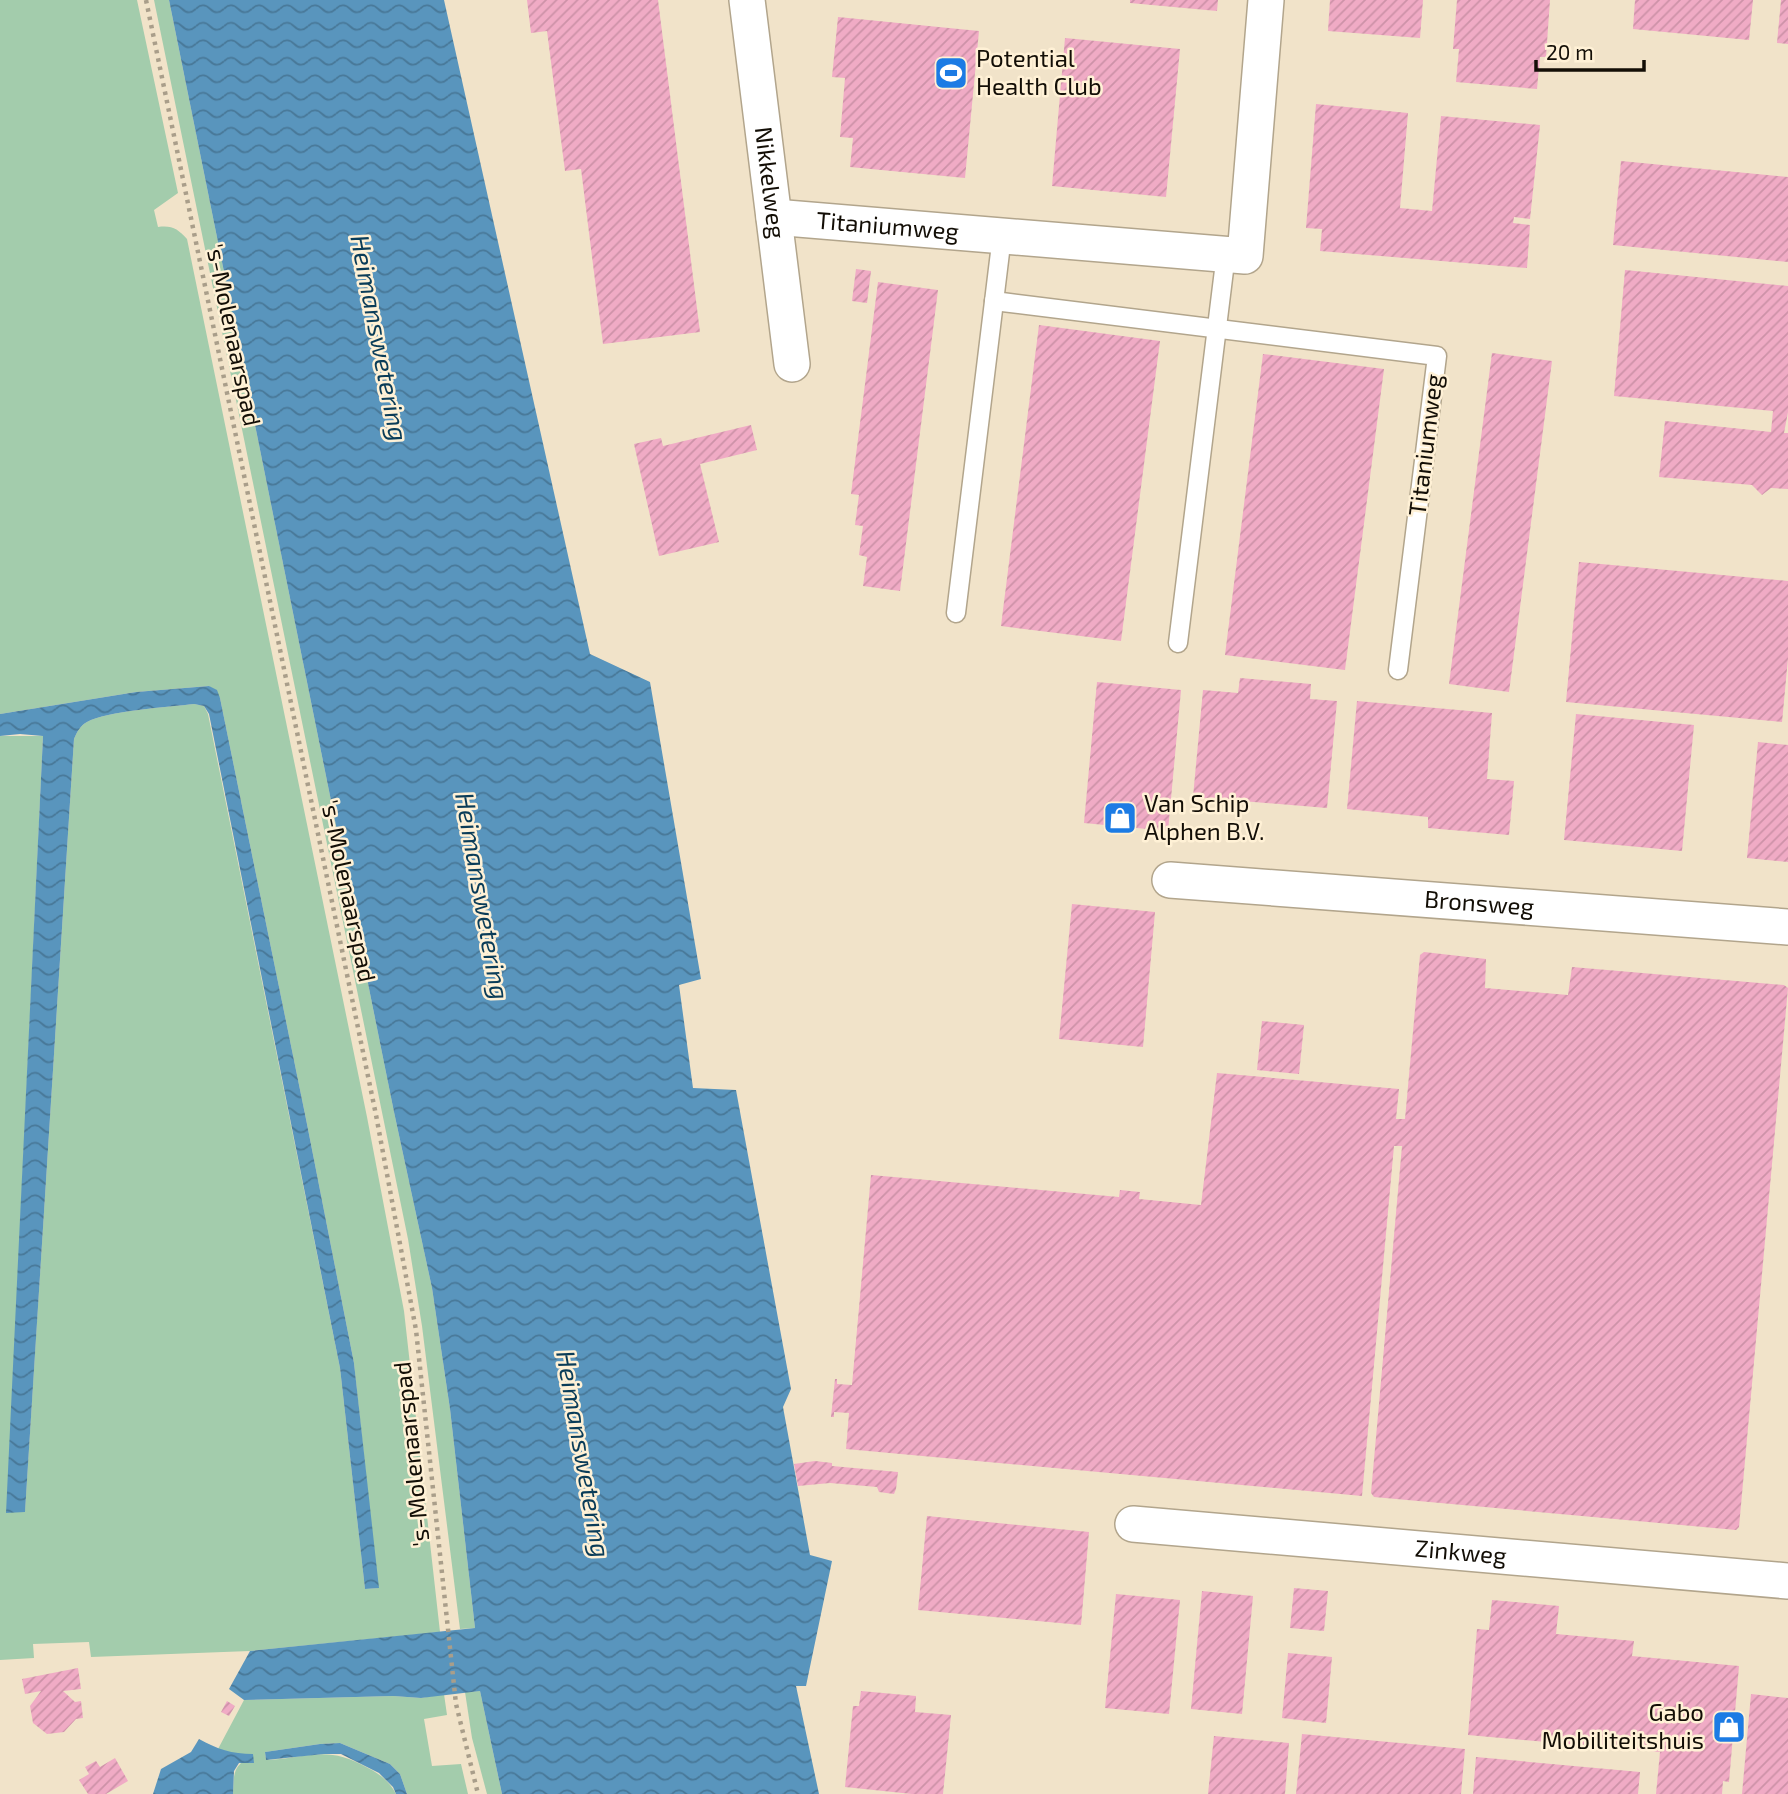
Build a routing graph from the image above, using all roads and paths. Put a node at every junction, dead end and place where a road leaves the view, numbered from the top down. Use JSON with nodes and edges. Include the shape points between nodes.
{"nodes":[{"id":1,"x":146,"y":0,"type":"edge"},
{"id":2,"x":747,"y":0,"type":"edge"},
{"id":3,"x":1266,"y":0,"type":"edge"},
{"id":4,"x":774,"y":217,"type":"junction"},
{"id":5,"x":1002,"y":236,"type":"junction"},
{"id":6,"x":1226,"y":254,"type":"junction"},
{"id":7,"x":994,"y":302,"type":"junction"},
{"id":8,"x":1216,"y":329,"type":"junction"},
{"id":9,"x":792,"y":364,"type":"dead end"},
{"id":10,"x":956,"y":613,"type":"dead end"},
{"id":11,"x":1178,"y":643,"type":"dead end"},
{"id":12,"x":1398,"y":670,"type":"dead end"},
{"id":13,"x":1170,"y":880,"type":"dead end"},
{"id":14,"x":1788,"y":927,"type":"edge"},
{"id":15,"x":1133,"y":1524,"type":"dead end"},
{"id":16,"x":1788,"y":1581,"type":"edge"},
{"id":17,"x":478,"y":1794,"type":"edge"}],
"edges":[{"from":1,"to":17,"type":"path","name":"'s-Molenaarspad","via":[[376,1115],[416,1330],[456,1704]]},
{"from":2,"to":4,"type":"street","name":"Nikkelweg"},
{"from":3,"to":6,"type":"street","via":[[1245,256]]},
{"from":4,"to":5,"type":"street","name":"Titaniumweg"},
{"from":4,"to":9,"type":"street","name":"Nikkelweg"},
{"from":5,"to":6,"type":"street","name":"Titaniumweg"},
{"from":5,"to":7,"type":"lane"},
{"from":6,"to":8,"type":"lane"},
{"from":7,"to":8,"type":"lane","name":"Titaniumweg"},
{"from":7,"to":10,"type":"lane"},
{"from":8,"to":11,"type":"lane"},
{"from":8,"to":12,"type":"lane","name":"Titaniumweg","via":[[1437,356]]},
{"from":13,"to":14,"type":"street","name":"Bronsweg"},
{"from":15,"to":16,"type":"street","name":"Zinkweg"}]}
